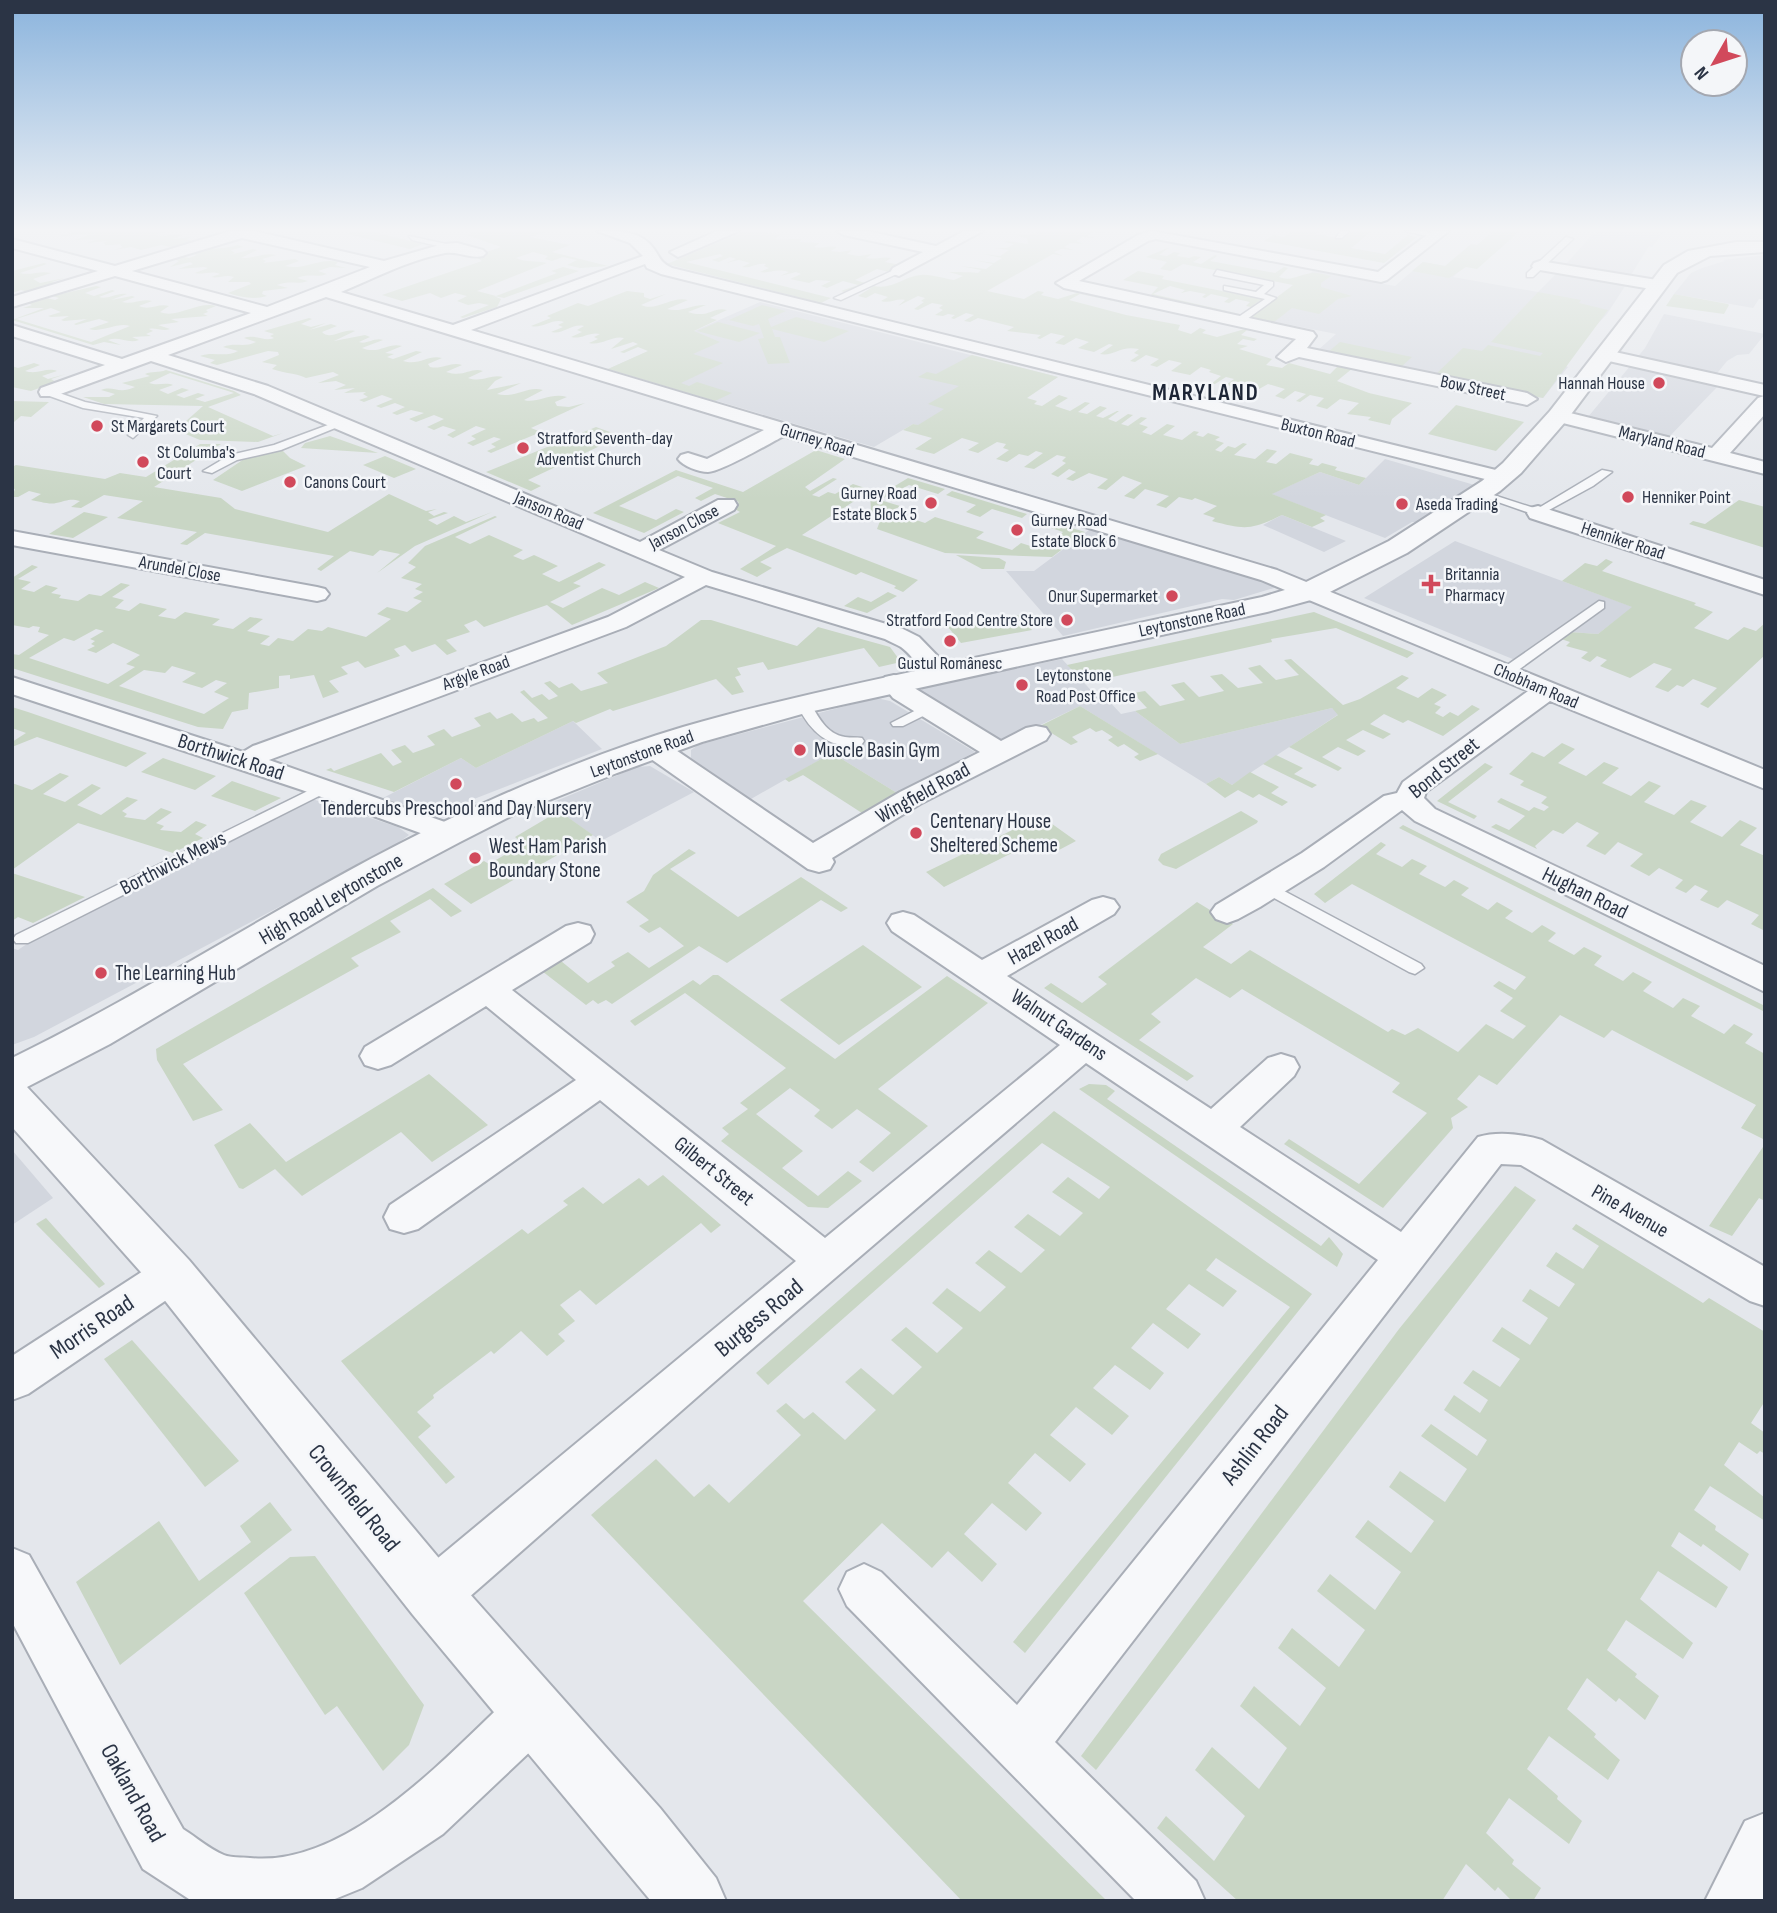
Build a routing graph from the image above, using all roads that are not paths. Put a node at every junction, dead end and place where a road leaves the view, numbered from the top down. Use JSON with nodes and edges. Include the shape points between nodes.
{"nodes":[{"id":1,"x":244,"y":320,"type":"edge"},
{"id":2,"x":418,"y":320,"type":"edge"},
{"id":3,"x":481,"y":320,"type":"edge"},
{"id":4,"x":856,"y":320,"type":"edge"},
{"id":5,"x":1241,"y":320,"type":"edge"},
{"id":6,"x":1631,"y":320,"type":"edge"},
{"id":7,"x":453,"y":331,"type":"junction"},
{"id":8,"x":14,"y":332,"type":"edge"},
{"id":9,"x":151,"y":355,"type":"junction"},
{"id":10,"x":1606,"y":355,"type":"junction"},
{"id":11,"x":123,"y":365,"type":"junction"},
{"id":12,"x":1765,"y":391,"type":"edge"},
{"id":13,"x":48,"y":392,"type":"joint"},
{"id":14,"x":1528,"y":399,"type":"dead end"},
{"id":15,"x":1765,"y":402,"type":"edge"},
{"id":16,"x":1558,"y":416,"type":"junction"},
{"id":17,"x":340,"y":424,"type":"junction"},
{"id":18,"x":782,"y":429,"type":"junction"},
{"id":19,"x":133,"y":435,"type":"dead end"},
{"id":20,"x":1716,"y":456,"type":"junction"},
{"id":21,"x":688,"y":460,"type":"dead end"},
{"id":22,"x":1765,"y":468,"type":"edge"},
{"id":23,"x":208,"y":471,"type":"dead end"},
{"id":24,"x":1606,"y":472,"type":"dead end"},
{"id":25,"x":1491,"y":486,"type":"junction"},
{"id":26,"x":726,"y":505,"type":"dead end"},
{"id":27,"x":1538,"y":513,"type":"junction"},
{"id":28,"x":12,"y":538,"type":"edge"},
{"id":29,"x":44,"y":544,"type":"junction"},
{"id":30,"x":641,"y":550,"type":"junction"},
{"id":31,"x":12,"y":563,"type":"edge"},
{"id":32,"x":704,"y":577,"type":"junction"},
{"id":33,"x":1765,"y":588,"type":"edge"},
{"id":34,"x":1308,"y":592,"type":"junction"},
{"id":35,"x":317,"y":594,"type":"dead end"},
{"id":36,"x":1599,"y":605,"type":"dead end"},
{"id":37,"x":941,"y":673,"type":"junction"},
{"id":38,"x":1505,"y":673,"type":"junction"},
{"id":39,"x":894,"y":683,"type":"junction"},
{"id":40,"x":12,"y":685,"type":"edge"},
{"id":41,"x":1547,"y":690,"type":"junction"},
{"id":42,"x":804,"y":704,"type":"junction"},
{"id":43,"x":928,"y":708,"type":"junction"},
{"id":44,"x":898,"y":723,"type":"dead end"},
{"id":45,"x":1036,"y":734,"type":"dead end"},
{"id":46,"x":857,"y":741,"type":"dead end"},
{"id":47,"x":654,"y":748,"type":"junction"},
{"id":48,"x":1000,"y":752,"type":"junction"},
{"id":49,"x":247,"y":762,"type":"junction"},
{"id":50,"x":1765,"y":780,"type":"edge"},
{"id":51,"x":324,"y":788,"type":"junction"},
{"id":52,"x":1409,"y":800,"type":"junction"},
{"id":53,"x":505,"y":806,"type":"joint"},
{"id":54,"x":448,"y":834,"type":"junction"},
{"id":55,"x":1270,"y":889,"type":"junction"},
{"id":56,"x":1103,"y":907,"type":"dead end"},
{"id":57,"x":1227,"y":912,"type":"dead end"},
{"id":58,"x":903,"y":923,"type":"dead end"},
{"id":59,"x":578,"y":934,"type":"dead end"},
{"id":60,"x":22,"y":939,"type":"dead end"},
{"id":61,"x":1415,"y":968,"type":"dead end"},
{"id":62,"x":983,"y":974,"type":"junction"},
{"id":63,"x":1765,"y":980,"type":"edge"},
{"id":64,"x":488,"y":989,"type":"junction"},
{"id":65,"x":1086,"y":1043,"type":"junction"},
{"id":66,"x":378,"y":1055,"type":"dead end"},
{"id":67,"x":1281,"y":1067,"type":"dead end"},
{"id":68,"x":12,"y":1076,"type":"edge"},
{"id":69,"x":602,"y":1080,"type":"junction"},
{"id":70,"x":12,"y":1098,"type":"edge"},
{"id":71,"x":1214,"y":1129,"type":"junction"},
{"id":72,"x":1491,"y":1148,"type":"joint"},
{"id":73,"x":404,"y":1217,"type":"dead end"},
{"id":74,"x":1404,"y":1256,"type":"junction"},
{"id":75,"x":826,"y":1262,"type":"junction"},
{"id":76,"x":173,"y":1274,"type":"junction"},
{"id":77,"x":1765,"y":1288,"type":"edge"},
{"id":78,"x":12,"y":1380,"type":"edge"},
{"id":79,"x":12,"y":1572,"type":"edge"},
{"id":80,"x":864,"y":1590,"type":"dead end"},
{"id":81,"x":433,"y":1595,"type":"junction"},
{"id":82,"x":533,"y":1713,"type":"junction"},
{"id":83,"x":1020,"y":1744,"type":"junction"},
{"id":84,"x":1765,"y":1841,"type":"edge"},
{"id":85,"x":261,"y":1894,"type":"edge"},
{"id":86,"x":693,"y":1901,"type":"edge"},
{"id":87,"x":1176,"y":1901,"type":"edge"},
{"id":88,"x":1734,"y":1901,"type":"edge"}],
"edges":[{"from":1,"to":9,"type":"street"},
{"from":2,"to":7,"type":"street","name":"Gurney Road"},
{"from":3,"to":7,"type":"street"},
{"from":4,"to":25,"type":"street","name":"Buxton Road"},
{"from":5,"to":14,"type":"street","name":"Bow Street","via":[[1307,335],[1291,354]]},
{"from":6,"to":10,"type":"street","name":"Leytonstone Road"},
{"from":7,"to":18,"type":"street","name":"Gurney Road"},
{"from":8,"to":11,"type":"street"},
{"from":9,"to":11,"type":"street"},
{"from":9,"to":17,"type":"street","name":"Janson Road","via":[[251,387]]},
{"from":10,"to":12,"type":"street"},
{"from":10,"to":16,"type":"street","name":"Leytonstone Road"},
{"from":11,"to":13,"type":"street"},
{"from":13,"to":19,"type":"lane","via":[[83,405],[152,416]]},
{"from":15,"to":20,"type":"street"},
{"from":16,"to":20,"type":"street","name":"Maryland Road"},
{"from":16,"to":25,"type":"street","name":"Leytonstone Road"},
{"from":17,"to":23,"type":"lane","via":[[277,449],[234,457]]},
{"from":17,"to":30,"type":"street","name":"Janson Road"},
{"from":18,"to":21,"type":"street","via":[[708,466]]},
{"from":18,"to":34,"type":"street","name":"Gurney Road","via":[[1261,572]]},
{"from":20,"to":22,"type":"street","name":"Maryland Road"},
{"from":24,"to":27,"type":"lane"},
{"from":25,"to":27,"type":"lane","name":"Henniker Road"},
{"from":25,"to":34,"type":"street","name":"Leytonstone Road","via":[[1398,547]]},
{"from":26,"to":30,"type":"street","name":"Janson Close"},
{"from":27,"to":33,"type":"street","name":"Henniker Road"},
{"from":28,"to":29,"type":"street","name":"Arundel Close"},
{"from":29,"to":31,"type":"street"},
{"from":29,"to":35,"type":"street","name":"Arundel Close"},
{"from":30,"to":32,"type":"street","name":"Janson Road"},
{"from":32,"to":37,"type":"street","name":"Janson Road","via":[[894,634],[910,642]]},
{"from":32,"to":49,"type":"street","name":"Argyle Road","via":[[617,622],[263,752]]},
{"from":34,"to":37,"type":"street","name":"Leytonstone Road"},
{"from":34,"to":38,"type":"street","name":"Chobham Road"},
{"from":36,"to":38,"type":"lane"},
{"from":37,"to":39,"type":"street","name":"Leytonstone Road"},
{"from":38,"to":41,"type":"street","name":"Chobham Road"},
{"from":39,"to":42,"type":"street","name":"Leytonstone Road"},
{"from":39,"to":43,"type":"street"},
{"from":40,"to":49,"type":"street","name":"Borthwick Road"},
{"from":41,"to":50,"type":"street","name":"Chobham Road"},
{"from":41,"to":52,"type":"street","name":"Bond Street","via":[[1413,789]]},
{"from":42,"to":46,"type":"lane","via":[[812,720],[832,738]]},
{"from":42,"to":47,"type":"street","name":"Leytonstone Road"},
{"from":43,"to":44,"type":"lane"},
{"from":43,"to":48,"type":"street"},
{"from":45,"to":48,"type":"street","name":"Wingfield Road"},
{"from":47,"to":48,"type":"street","name":"Wingfield Road","via":[[816,860],[910,798]]},
{"from":47,"to":53,"type":"street","name":"Leytonstone Road"},
{"from":49,"to":51,"type":"street","name":"Borthwick Road"},
{"from":51,"to":54,"type":"street","name":"Borthwick Road"},
{"from":51,"to":60,"type":"lane","name":"Borthwick Mews"},
{"from":52,"to":55,"type":"street","name":"Bond Street","via":[[1394,802]]},
{"from":52,"to":63,"type":"street","name":"Hughan Road","via":[[1425,815]]},
{"from":53,"to":54,"type":"street","name":"High Road Leytonstone"},
{"from":54,"to":68,"type":"street","name":"High Road Leytonstone","via":[[96,1034]]},
{"from":55,"to":57,"type":"street","name":"Bond Street"},
{"from":55,"to":61,"type":"lane"},
{"from":56,"to":62,"type":"street","name":"Hazel Road"},
{"from":58,"to":62,"type":"street","name":"Walnut Gardens"},
{"from":59,"to":64,"type":"street"},
{"from":62,"to":65,"type":"street","name":"Walnut Gardens"},
{"from":64,"to":66,"type":"street"},
{"from":64,"to":69,"type":"street","name":"Gilbert Street"},
{"from":65,"to":71,"type":"street","name":"Walnut Gardens"},
{"from":65,"to":75,"type":"street","name":"Burgess Road"},
{"from":67,"to":71,"type":"street"},
{"from":69,"to":73,"type":"street"},
{"from":69,"to":75,"type":"street","name":"Gilbert Street"},
{"from":70,"to":76,"type":"street","name":"Crownfield Road"},
{"from":71,"to":74,"type":"street","name":"Walnut Gardens"},
{"from":72,"to":74,"type":"street","name":"Ashlin Road"},
{"from":72,"to":77,"type":"street","name":"Pine Avenue","via":[[1528,1151]]},
{"from":74,"to":83,"type":"street","name":"Ashlin Road"},
{"from":75,"to":81,"type":"street","name":"Burgess Road"},
{"from":76,"to":78,"type":"street","name":"Morris Road"},
{"from":76,"to":81,"type":"street","name":"Crownfield Road"},
{"from":79,"to":85,"type":"street","name":"Oakland Road","via":[[163,1849],[216,1883]]},
{"from":80,"to":83,"type":"street"},
{"from":81,"to":82,"type":"street","name":"Crownfield Road"},
{"from":82,"to":85,"type":"street","name":"Oakland Road","via":[[424,1815],[342,1868]]},
{"from":82,"to":86,"type":"street","name":"Crownfield Road"},
{"from":83,"to":87,"type":"street"},
{"from":84,"to":88,"type":"street"}]}
